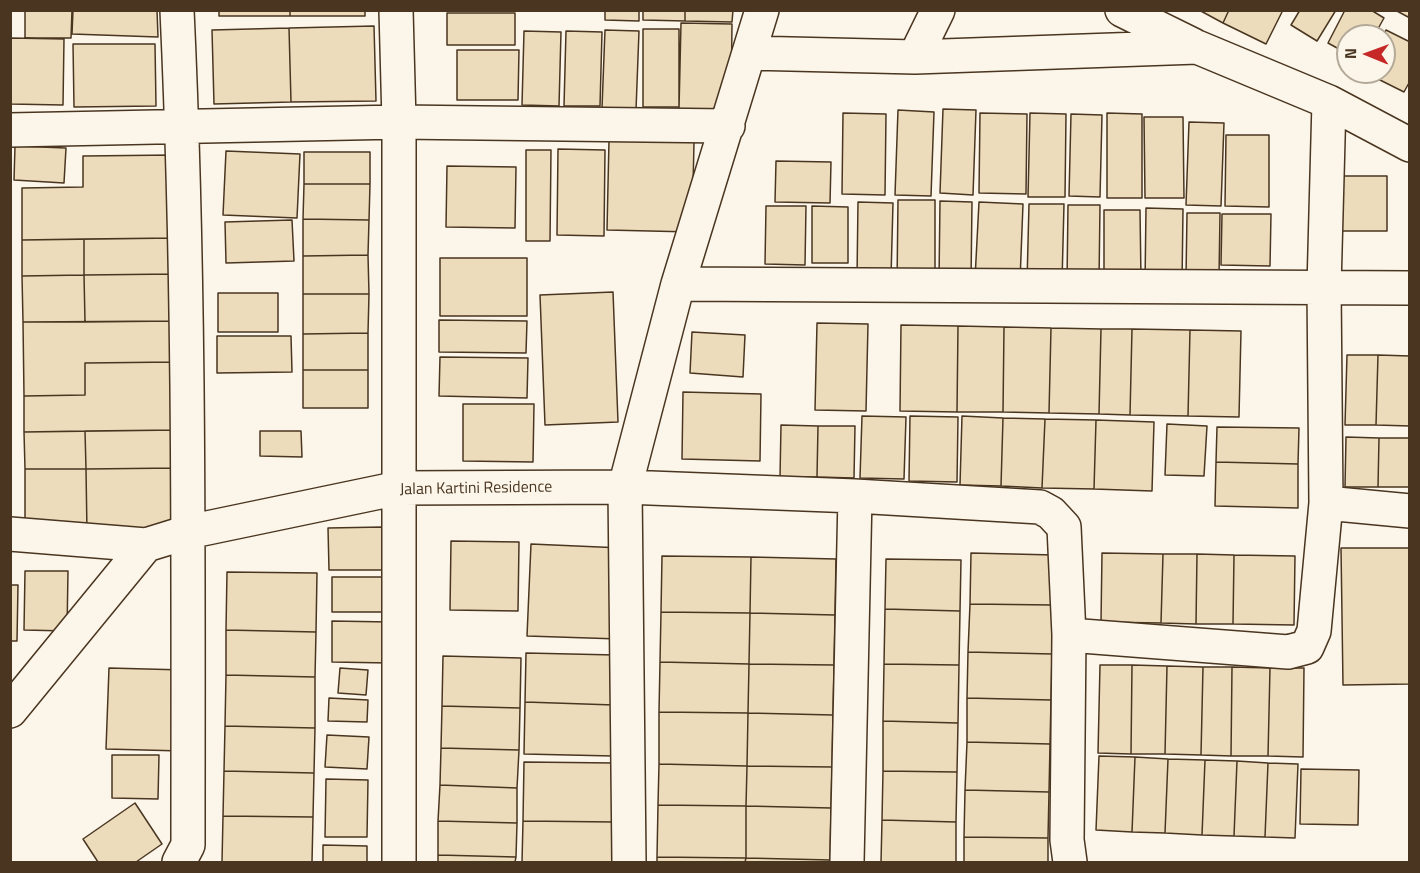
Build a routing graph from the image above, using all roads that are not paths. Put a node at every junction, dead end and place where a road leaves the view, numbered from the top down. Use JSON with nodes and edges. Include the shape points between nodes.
{"nodes":[{"id":1,"x":177,"y":10,"type":"edge"},
{"id":2,"x":396,"y":10,"type":"edge"},
{"id":3,"x":762,"y":10,"type":"edge"},
{"id":4,"x":938,"y":10,"type":"edge"},
{"id":5,"x":1122,"y":10,"type":"edge"},
{"id":6,"x":1197,"y":47,"type":"junction"},
{"id":7,"x":749,"y":53,"type":"junction"},
{"id":8,"x":915,"y":57,"type":"junction"},
{"id":9,"x":1329,"y":102,"type":"junction"},
{"id":10,"x":399,"y":122,"type":"junction"},
{"id":11,"x":183,"y":126,"type":"junction"},
{"id":12,"x":728,"y":126,"type":"junction"},
{"id":13,"x":10,"y":130,"type":"edge"},
{"id":14,"x":1410,"y":145,"type":"edge"},
{"id":15,"x":678,"y":284,"type":"junction"},
{"id":16,"x":1324,"y":287,"type":"junction"},
{"id":17,"x":1410,"y":288,"type":"edge"},
{"id":18,"x":399,"y":488,"type":"junction"},
{"id":19,"x":625,"y":488,"type":"junction"},
{"id":20,"x":855,"y":496,"type":"junction"},
{"id":21,"x":1326,"y":503,"type":"junction"},
{"id":22,"x":1410,"y":511,"type":"edge"},
{"id":23,"x":188,"y":532,"type":"junction"},
{"id":24,"x":10,"y":534,"type":"edge"},
{"id":25,"x":146,"y":545,"type":"junction"},
{"id":26,"x":1069,"y":635,"type":"junction"},
{"id":27,"x":10,"y":711,"type":"edge"},
{"id":28,"x":179,"y":862,"type":"edge"},
{"id":29,"x":399,"y":862,"type":"edge"},
{"id":30,"x":629,"y":862,"type":"edge"},
{"id":31,"x":847,"y":862,"type":"edge"},
{"id":32,"x":1070,"y":862,"type":"edge"}],
"edges":[{"from":1,"to":11,"type":"street"},
{"from":2,"to":10,"type":"street"},
{"from":3,"to":7,"type":"street"},
{"from":4,"to":8,"type":"street"},
{"from":5,"to":6,"type":"street"},
{"from":6,"to":8,"type":"street"},
{"from":6,"to":9,"type":"street"},
{"from":7,"to":8,"type":"street"},
{"from":7,"to":12,"type":"street"},
{"from":9,"to":14,"type":"street"},
{"from":9,"to":16,"type":"street"},
{"from":10,"to":11,"type":"street"},
{"from":10,"to":12,"type":"street"},
{"from":10,"to":18,"type":"street"},
{"from":11,"to":13,"type":"street"},
{"from":11,"to":23,"type":"street"},
{"from":12,"to":15,"type":"street"},
{"from":15,"to":16,"type":"street"},
{"from":15,"to":19,"type":"street"},
{"from":16,"to":17,"type":"street"},
{"from":16,"to":21,"type":"street"},
{"from":18,"to":19,"type":"street","name":"Jalan Kartini Residence"},
{"from":18,"to":23,"type":"street","name":"Jalan Kartini Residence"},
{"from":18,"to":29,"type":"street"},
{"from":19,"to":20,"type":"street","name":"Jalan Kartini Residence"},
{"from":19,"to":30,"type":"street"},
{"from":20,"to":26,"type":"street","name":"Jalan Kartini Residence","via":[[1040,507],[1051,513],[1064,527]]},
{"from":20,"to":31,"type":"street"},
{"from":21,"to":22,"type":"street"},
{"from":21,"to":26,"type":"street","via":[[1314,632],[1307,647],[1287,652]]},
{"from":23,"to":25,"type":"street","name":"Jalan Kartini Residence"},
{"from":23,"to":28,"type":"street","via":[[188,845]]},
{"from":24,"to":25,"type":"street"},
{"from":25,"to":27,"type":"street"},
{"from":26,"to":32,"type":"street","name":"Jalan Kartini Residence"}]}
